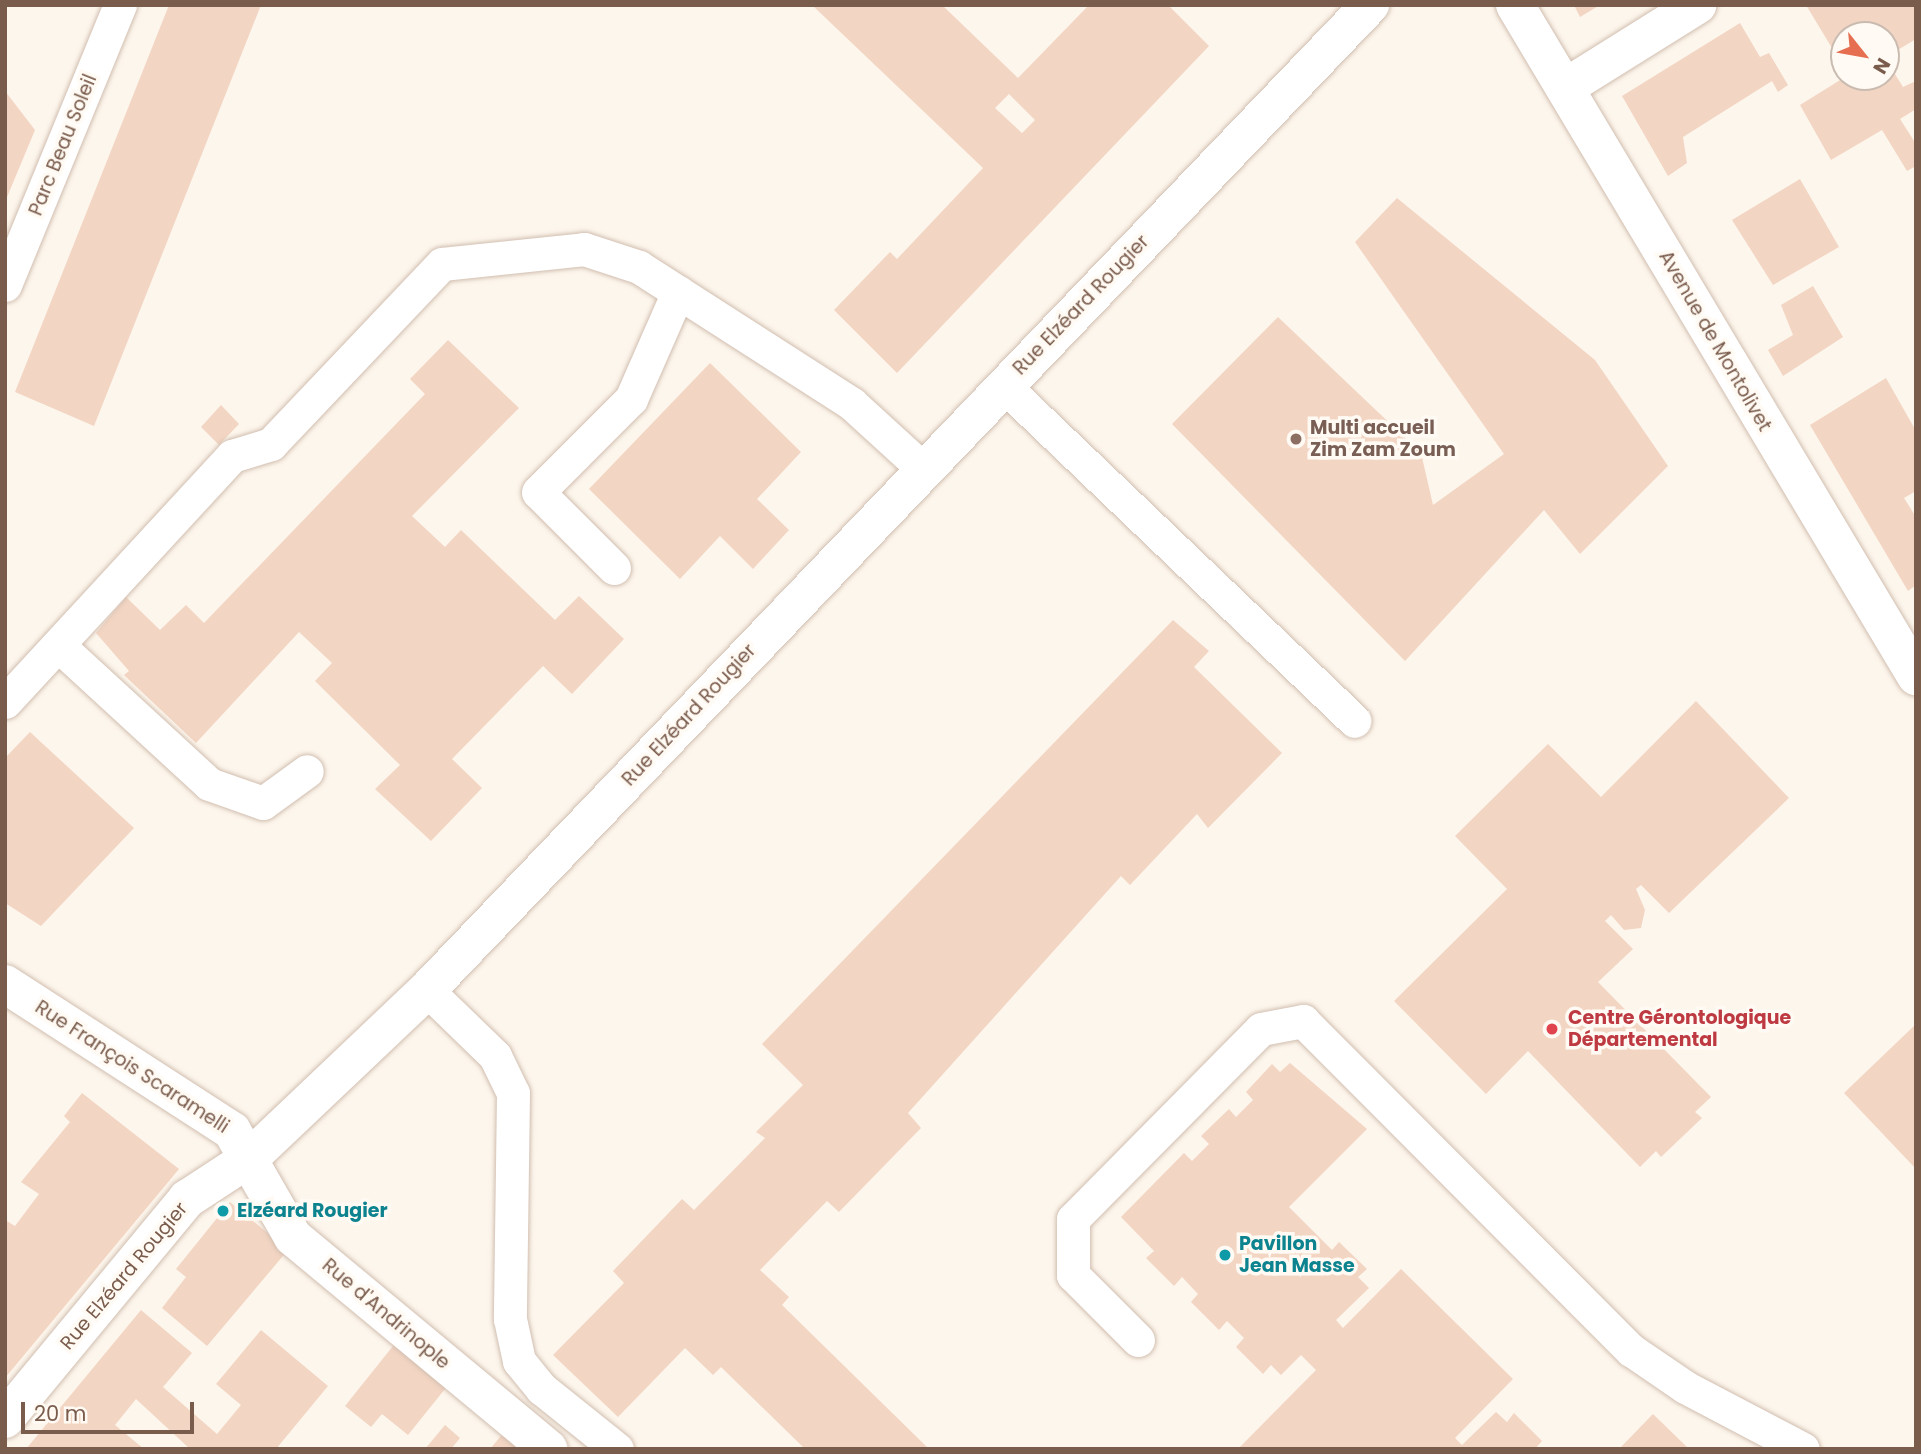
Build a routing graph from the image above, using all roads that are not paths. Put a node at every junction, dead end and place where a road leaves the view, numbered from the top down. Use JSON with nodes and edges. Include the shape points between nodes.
{"nodes":[{"id":1,"x":120,"y":5,"type":"edge"},
{"id":2,"x":1370,"y":5,"type":"edge"},
{"id":3,"x":1515,"y":5,"type":"edge"},
{"id":4,"x":1698,"y":5,"type":"edge"},
{"id":5,"x":1566,"y":87,"type":"junction"},
{"id":6,"x":5,"y":285,"type":"edge"},
{"id":7,"x":678,"y":292,"type":"junction"},
{"id":8,"x":1003,"y":385,"type":"junction"},
{"id":9,"x":922,"y":468,"type":"junction"},
{"id":10,"x":614,"y":568,"type":"dead end"},
{"id":11,"x":58,"y":645,"type":"junction"},
{"id":12,"x":1916,"y":676,"type":"edge"},
{"id":13,"x":5,"y":702,"type":"edge"},
{"id":14,"x":1354,"y":721,"type":"dead end"},
{"id":15,"x":307,"y":771,"type":"dead end"},
{"id":16,"x":5,"y":984,"type":"edge"},
{"id":17,"x":427,"y":990,"type":"junction"},
{"id":18,"x":251,"y":1157,"type":"junction"},
{"id":19,"x":1138,"y":1340,"type":"dead end"},
{"id":20,"x":5,"y":1419,"type":"edge"},
{"id":21,"x":548,"y":1449,"type":"edge"},
{"id":22,"x":617,"y":1449,"type":"edge"},
{"id":23,"x":1803,"y":1449,"type":"edge"}],
"edges":[{"from":1,"to":6,"type":"lane","name":"Parc Beau Soleil"},
{"from":2,"to":8,"type":"street","name":"Rue Elzéard Rougier"},
{"from":3,"to":5,"type":"street","name":"Avenue de Montolivet"},
{"from":4,"to":5,"type":"street"},
{"from":5,"to":12,"type":"street","name":"Avenue de Montolivet"},
{"from":7,"to":9,"type":"lane","via":[[852,404]]},
{"from":7,"to":10,"type":"lane","via":[[631,399],[538,492]]},
{"from":7,"to":11,"type":"lane","via":[[639,267],[584,249],[442,264],[271,444],[232,456]]},
{"from":8,"to":9,"type":"street","name":"Rue Elzéard Rougier"},
{"from":8,"to":14,"type":"lane"},
{"from":9,"to":17,"type":"street","name":"Rue Elzéard Rougier"},
{"from":11,"to":13,"type":"lane"},
{"from":11,"to":15,"type":"lane","via":[[209,784],[263,803]]},
{"from":16,"to":18,"type":"street","name":"Rue François Scaramelli","via":[[215,1117]]},
{"from":17,"to":18,"type":"street","name":"Rue Elzéard Rougier"},
{"from":17,"to":22,"type":"lane","via":[[495,1056],[513,1093],[510,1319],[519,1361],[542,1389]]},
{"from":18,"to":20,"type":"street","name":"Rue Elzéard Rougier","via":[[187,1199]]},
{"from":18,"to":21,"type":"street","name":"Rue d'Andrinople","via":[[293,1237]]},
{"from":19,"to":23,"type":"lane","via":[[1073,1275],[1073,1219],[1261,1029],[1303,1021],[1631,1350]]}]}
